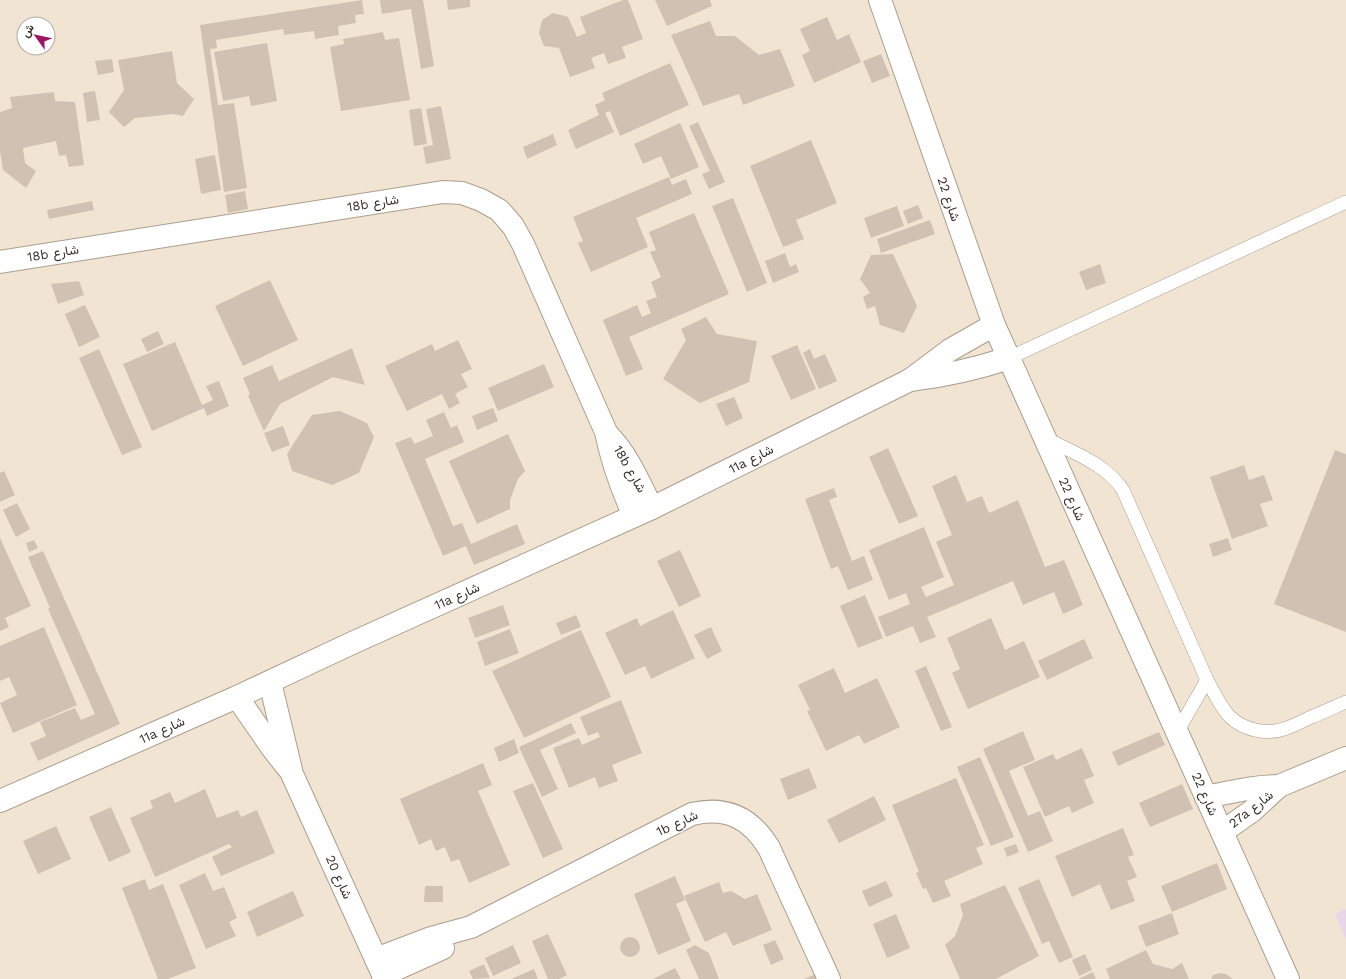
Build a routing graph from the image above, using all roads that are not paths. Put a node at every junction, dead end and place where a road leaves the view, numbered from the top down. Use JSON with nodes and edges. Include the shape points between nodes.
{"nodes":[{"id":1,"x":879,"y":3,"type":"edge"},
{"id":2,"x":1346,"y":202,"type":"edge"},
{"id":3,"x":0,"y":262,"type":"edge"},
{"id":4,"x":994,"y":325,"type":"junction"},
{"id":5,"x":1009,"y":358,"type":"junction"},
{"id":6,"x":910,"y":380,"type":"junction"},
{"id":7,"x":1045,"y":438,"type":"junction"},
{"id":8,"x":643,"y":512,"type":"junction"},
{"id":9,"x":1207,"y":680,"type":"junction"},
{"id":10,"x":270,"y":682,"type":"junction"},
{"id":11,"x":237,"y":697,"type":"junction"},
{"id":12,"x":1346,"y":702,"type":"edge"},
{"id":13,"x":1177,"y":732,"type":"junction"},
{"id":14,"x":1346,"y":759,"type":"edge"},
{"id":15,"x":292,"y":774,"type":"junction"},
{"id":16,"x":1279,"y":786,"type":"junction"},
{"id":17,"x":1206,"y":797,"type":"junction"},
{"id":18,"x":0,"y":801,"type":"edge"},
{"id":19,"x":1222,"y":832,"type":"junction"},
{"id":20,"x":381,"y":971,"type":"edge"},
{"id":21,"x":829,"y":979,"type":"edge"},
{"id":22,"x":1288,"y":979,"type":"edge"}],
"edges":[{"from":1,"to":4,"type":"street","name":"شارع 22"},
{"from":2,"to":5,"type":"lane"},
{"from":3,"to":8,"type":"street","name":"18b شارع","via":[[443,192],[462,193],[481,200],[499,210],[513,226],[523,244],[606,432],[618,477]]},
{"from":4,"to":5,"type":"street","name":"شارع 22"},
{"from":4,"to":6,"type":"street","name":"11a شارع","via":[[950,350]]},
{"from":5,"to":6,"type":"street","name":"11a شارع","via":[[959,373]]},
{"from":5,"to":7,"type":"street","name":"شارع 22"},
{"from":6,"to":8,"type":"street","name":"11a شارع"},
{"from":7,"to":9,"type":"lane","via":[[1101,467],[1123,490]]},
{"from":7,"to":13,"type":"street","name":"شارع 22"},
{"from":8,"to":10,"type":"street","name":"11a شارع"},
{"from":9,"to":12,"type":"lane","via":[[1229,716],[1238,724],[1259,731],[1284,729]]},
{"from":9,"to":13,"type":"lane"},
{"from":10,"to":11,"type":"street","name":"11a شارع"},
{"from":10,"to":15,"type":"street","name":"شارع 20"},
{"from":11,"to":15,"type":"street","name":"شارع 20"},
{"from":11,"to":18,"type":"street","name":"11a شارع"},
{"from":13,"to":17,"type":"street","name":"شارع 22"},
{"from":14,"to":16,"type":"street","name":"27a شارع"},
{"from":15,"to":20,"type":"street","name":"شارع 20"},
{"from":16,"to":17,"type":"street","name":"27a شارع","via":[[1244,789]]},
{"from":16,"to":19,"type":"street","name":"27a شارع","via":[[1252,811]]},
{"from":17,"to":19,"type":"street","name":"شارع 22"},
{"from":19,"to":22,"type":"street","name":"شارع 22"},
{"from":20,"to":21,"type":"street","name":"1b شارع","via":[[438,951],[471,927],[692,814],[722,811],[738,816],[752,825],[762,836]]}]}
